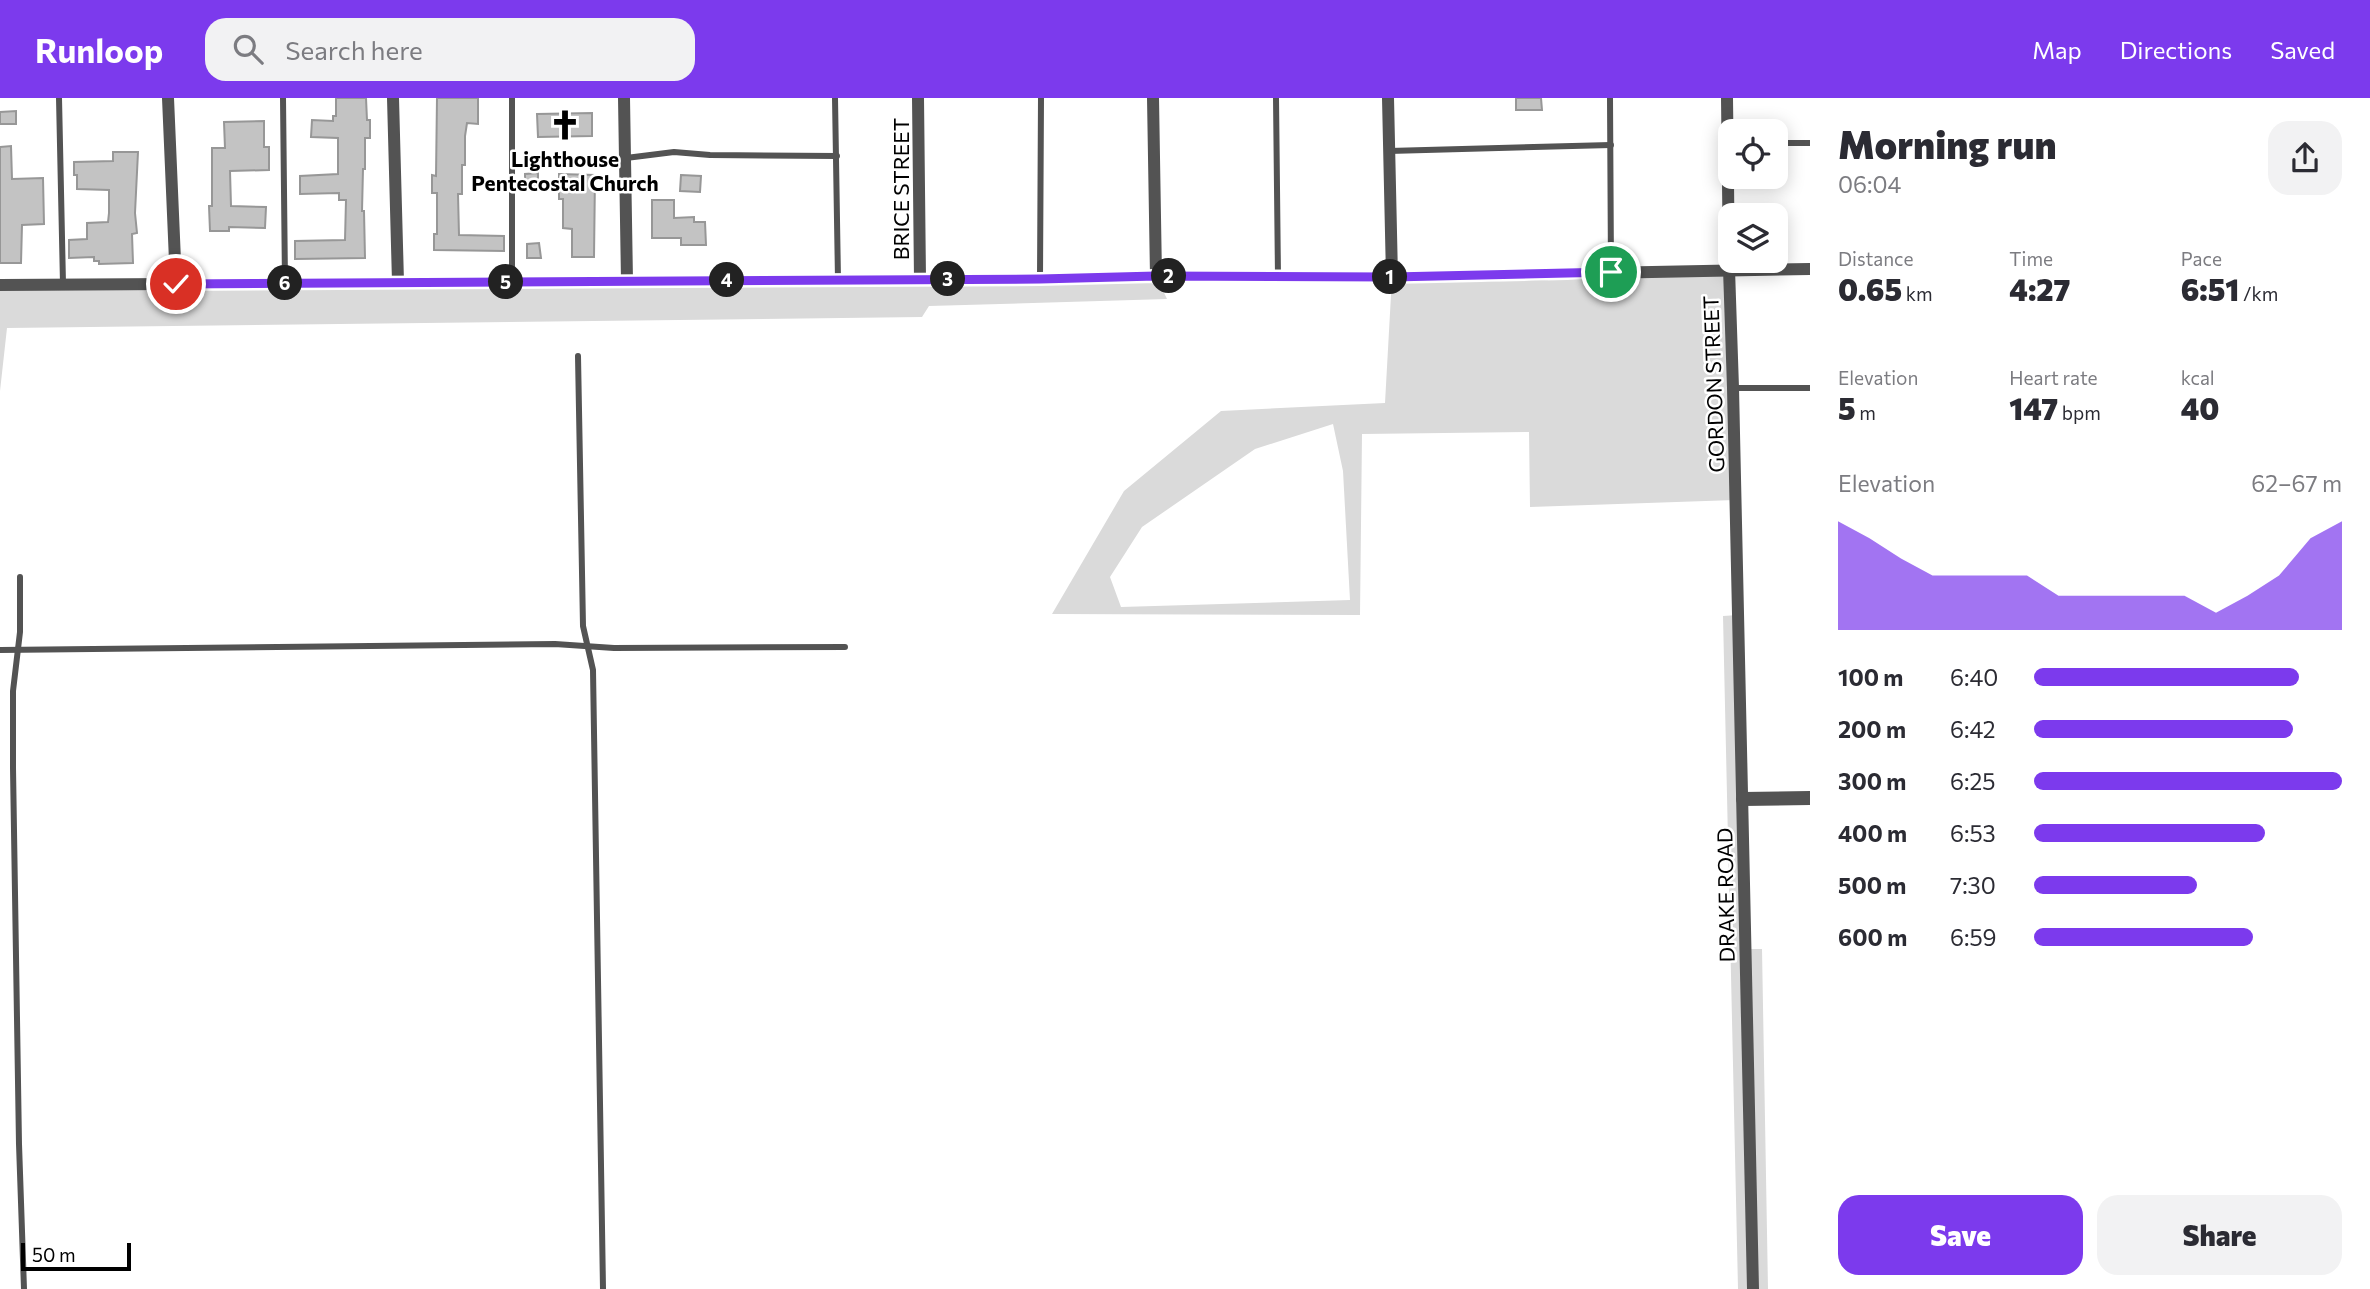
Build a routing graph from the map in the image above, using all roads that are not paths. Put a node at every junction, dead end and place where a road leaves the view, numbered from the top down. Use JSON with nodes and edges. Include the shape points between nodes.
{"nodes":[{"id":1,"x":59,"y":98,"type":"edge"},
{"id":2,"x":168,"y":98,"type":"edge"},
{"id":3,"x":284,"y":98,"type":"edge"},
{"id":4,"x":393,"y":98,"type":"edge"},
{"id":5,"x":512,"y":98,"type":"edge"},
{"id":6,"x":624,"y":98,"type":"edge"},
{"id":7,"x":835,"y":98,"type":"edge"},
{"id":8,"x":918,"y":98,"type":"edge"},
{"id":9,"x":1041,"y":98,"type":"edge"},
{"id":10,"x":1153,"y":98,"type":"edge"},
{"id":11,"x":1276,"y":98,"type":"edge"},
{"id":12,"x":1388,"y":98,"type":"edge"},
{"id":13,"x":1610,"y":98,"type":"edge"},
{"id":14,"x":1727,"y":98,"type":"edge"},
{"id":15,"x":1728,"y":119,"type":"edge"},
{"id":16,"x":1788,"y":143,"type":"edge"},
{"id":17,"x":1810,"y":143,"type":"edge"},
{"id":18,"x":1611,"y":145,"type":"junction"},
{"id":19,"x":1389,"y":151,"type":"junction"},
{"id":20,"x":836,"y":156,"type":"junction"},
{"id":21,"x":625,"y":158,"type":"junction"},
{"id":22,"x":1788,"y":269,"type":"edge"},
{"id":23,"x":1810,"y":269,"type":"edge"},
{"id":24,"x":1718,"y":270,"type":"edge"},
{"id":25,"x":1611,"y":272,"type":"junction"},
{"id":26,"x":1729,"y":273,"type":"edge"},
{"id":27,"x":1156,"y":276,"type":"junction"},
{"id":28,"x":1278,"y":277,"type":"junction"},
{"id":29,"x":1392,"y":277,"type":"junction"},
{"id":30,"x":920,"y":279,"type":"junction"},
{"id":31,"x":1040,"y":279,"type":"junction"},
{"id":32,"x":838,"y":280,"type":"junction"},
{"id":33,"x":627,"y":281,"type":"junction"},
{"id":34,"x":398,"y":282,"type":"junction"},
{"id":35,"x":512,"y":282,"type":"junction"},
{"id":36,"x":285,"y":283,"type":"junction"},
{"id":37,"x":63,"y":284,"type":"junction"},
{"id":38,"x":176,"y":284,"type":"junction"},
{"id":39,"x":0,"y":285,"type":"edge"},
{"id":40,"x":578,"y":356,"type":"dead end"},
{"id":41,"x":1733,"y":388,"type":"junction"},
{"id":42,"x":1810,"y":388,"type":"edge"},
{"id":43,"x":1735,"y":500,"type":"joint"},
{"id":44,"x":20,"y":577,"type":"dead end"},
{"id":45,"x":588,"y":646,"type":"junction"},
{"id":46,"x":845,"y":647,"type":"dead end"},
{"id":47,"x":0,"y":650,"type":"edge"},
{"id":48,"x":19,"y":650,"type":"junction"},
{"id":49,"x":1810,"y":798,"type":"edge"},
{"id":50,"x":1743,"y":799,"type":"junction"},
{"id":51,"x":24,"y":1289,"type":"edge"},
{"id":52,"x":603,"y":1289,"type":"edge"},
{"id":53,"x":1753,"y":1289,"type":"edge"}],
"edges":[{"from":1,"to":37,"type":"lane"},
{"from":2,"to":38,"type":"street"},
{"from":3,"to":36,"type":"lane"},
{"from":4,"to":34,"type":"street"},
{"from":5,"to":35,"type":"lane"},
{"from":6,"to":21,"type":"street"},
{"from":7,"to":20,"type":"lane"},
{"from":8,"to":30,"type":"street","name":"BRICE STREET"},
{"from":9,"to":31,"type":"lane"},
{"from":10,"to":27,"type":"street"},
{"from":11,"to":28,"type":"lane"},
{"from":12,"to":19,"type":"street"},
{"from":13,"to":18,"type":"lane"},
{"from":14,"to":15,"type":"street","name":"GORDON STREET"},
{"from":16,"to":17,"type":"lane"},
{"from":18,"to":19,"type":"lane"},
{"from":18,"to":25,"type":"lane"},
{"from":19,"to":29,"type":"street"},
{"from":20,"to":21,"type":"lane","via":[[674,152]]},
{"from":20,"to":32,"type":"lane"},
{"from":21,"to":33,"type":"street"},
{"from":22,"to":23,"type":"street"},
{"from":24,"to":25,"type":"street"},
{"from":25,"to":29,"type":"street"},
{"from":26,"to":41,"type":"street","name":"GORDON STREET"},
{"from":27,"to":28,"type":"street"},
{"from":27,"to":31,"type":"street"},
{"from":28,"to":29,"type":"street"},
{"from":30,"to":31,"type":"street"},
{"from":30,"to":32,"type":"street"},
{"from":32,"to":33,"type":"street"},
{"from":33,"to":35,"type":"street"},
{"from":34,"to":35,"type":"street"},
{"from":34,"to":36,"type":"street"},
{"from":36,"to":38,"type":"street"},
{"from":37,"to":38,"type":"street"},
{"from":37,"to":39,"type":"street"},
{"from":40,"to":45,"type":"lane","via":[[583,626]]},
{"from":41,"to":42,"type":"lane"},
{"from":41,"to":43,"type":"street","name":"GORDON STREET"},
{"from":43,"to":50,"type":"street","name":"DRAKE ROAD"},
{"from":44,"to":48,"type":"lane"},
{"from":45,"to":46,"type":"lane"},
{"from":45,"to":48,"type":"lane"},
{"from":45,"to":52,"type":"lane","via":[[593,670]]},
{"from":47,"to":48,"type":"lane"},
{"from":48,"to":51,"type":"lane","via":[[13,691],[13,768]]},
{"from":49,"to":50,"type":"street"},
{"from":50,"to":53,"type":"street","name":"DRAKE ROAD"}]}
